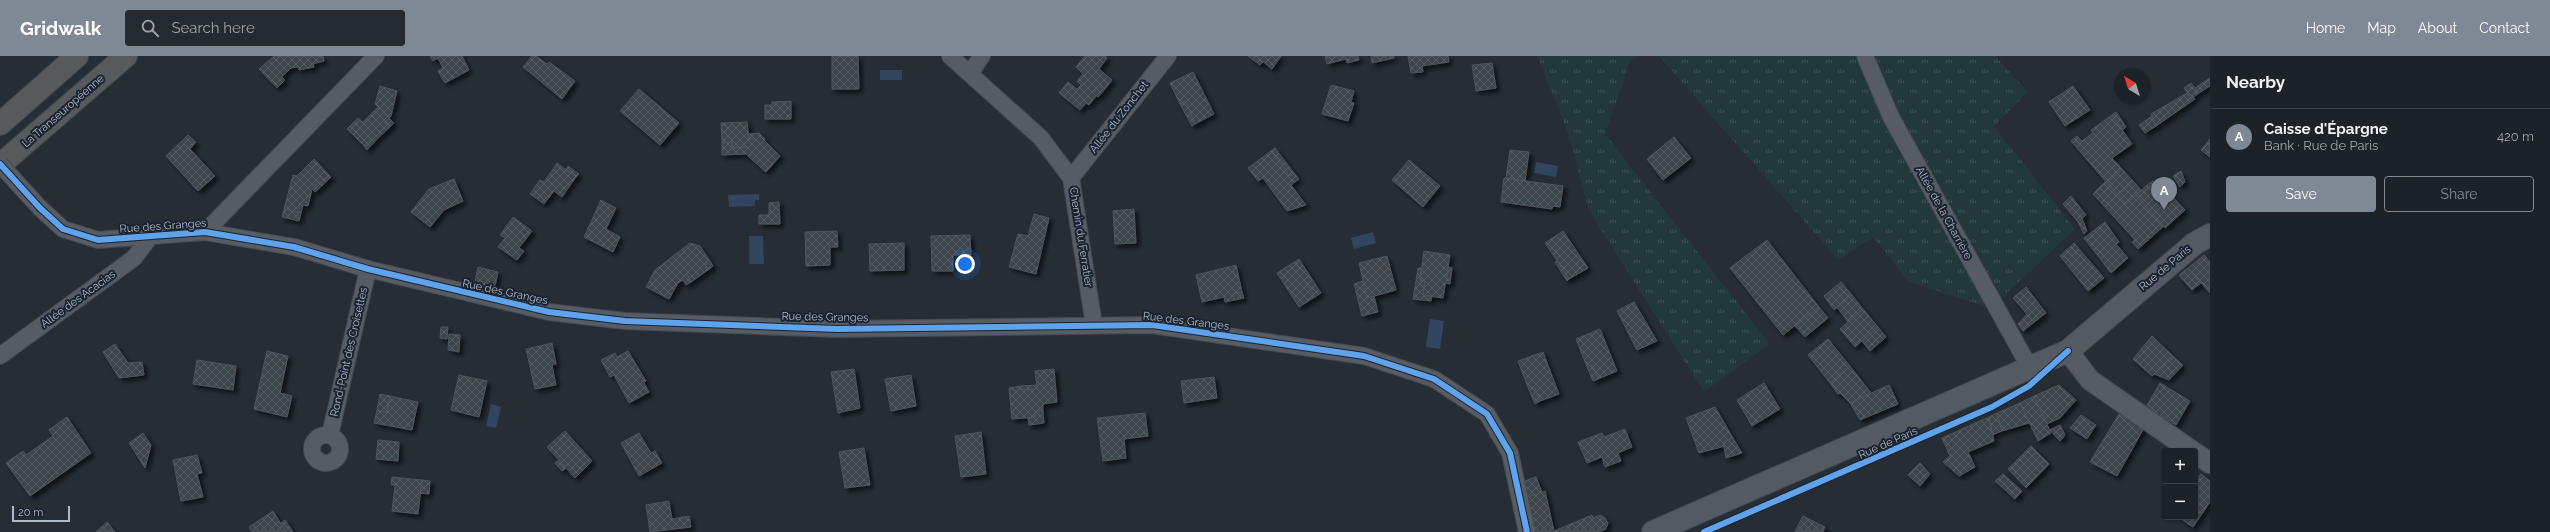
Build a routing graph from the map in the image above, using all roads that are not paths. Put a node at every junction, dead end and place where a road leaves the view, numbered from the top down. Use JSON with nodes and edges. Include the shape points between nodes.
{"nodes":[{"id":1,"x":77,"y":56,"type":"edge"},
{"id":2,"x":126,"y":56,"type":"edge"},
{"id":3,"x":376,"y":56,"type":"edge"},
{"id":4,"x":950,"y":56,"type":"edge"},
{"id":5,"x":982,"y":56,"type":"edge"},
{"id":6,"x":1168,"y":56,"type":"edge"},
{"id":7,"x":1865,"y":56,"type":"edge"},
{"id":8,"x":970,"y":73,"type":"junction"},
{"id":9,"x":0,"y":124,"type":"edge"},
{"id":10,"x":0,"y":165,"type":"edge"},
{"id":11,"x":1071,"y":178,"type":"junction"},
{"id":12,"x":205,"y":232,"type":"junction"},
{"id":13,"x":2210,"y":235,"type":"edge"},
{"id":14,"x":150,"y":237,"type":"junction"},
{"id":15,"x":368,"y":269,"type":"junction"},
{"id":16,"x":1094,"y":325,"type":"junction"},
{"id":17,"x":2068,"y":351,"type":"junction"},
{"id":18,"x":0,"y":356,"type":"edge"},
{"id":19,"x":2030,"y":368,"type":"junction"},
{"id":20,"x":330,"y":435,"type":"dead end"},
{"id":21,"x":2188,"y":448,"type":"edge"},
{"id":22,"x":2198,"y":455,"type":"edge"},
{"id":23,"x":2210,"y":463,"type":"edge"},
{"id":24,"x":1527,"y":532,"type":"edge"},
{"id":25,"x":1653,"y":532,"type":"edge"}],
"edges":[{"from":1,"to":9,"type":"highway"},
{"from":2,"to":10,"type":"highway","name":"La Transeuropéenne"},
{"from":3,"to":12,"type":"street"},
{"from":4,"to":8,"type":"street","name":"Chemin du Ferratier"},
{"from":5,"to":8,"type":"street"},
{"from":6,"to":11,"type":"street","name":"Allée du Zonchet"},
{"from":7,"to":19,"type":"street","name":"Allée de la Charrière","via":[[1891,117]]},
{"from":8,"to":11,"type":"street","name":"Chemin du Ferratier","via":[[1041,138]]},
{"from":10,"to":14,"type":"street","name":"Rue des Granges","bridge":true,"via":[[63,229],[98,240]]},
{"from":11,"to":16,"type":"street","name":"Chemin du Ferratier"},
{"from":12,"to":14,"type":"street","name":"Rue des Granges"},
{"from":12,"to":15,"type":"street","name":"Rue des Granges","via":[[294,247]]},
{"from":13,"to":17,"type":"main road","name":"Rue de Paris","via":[[2194,244]]},
{"from":14,"to":18,"type":"street","name":"Allée des Acacias","via":[[134,258]]},
{"from":15,"to":16,"type":"street","name":"Rue des Granges","via":[[549,312],[625,321],[837,329]]},
{"from":15,"to":20,"type":"street","name":"Rond-Point des Croisettes"},
{"from":16,"to":24,"type":"street","name":"Rue des Granges","via":[[1152,324],[1364,356],[1434,379],[1487,414],[1510,453]]},
{"from":17,"to":19,"type":"main road","name":"Rue de Paris"},
{"from":17,"to":21,"type":"street","via":[[2090,380]]},
{"from":19,"to":25,"type":"main road","name":"Rue de Paris"},
{"from":22,"to":23,"type":"street"}]}
